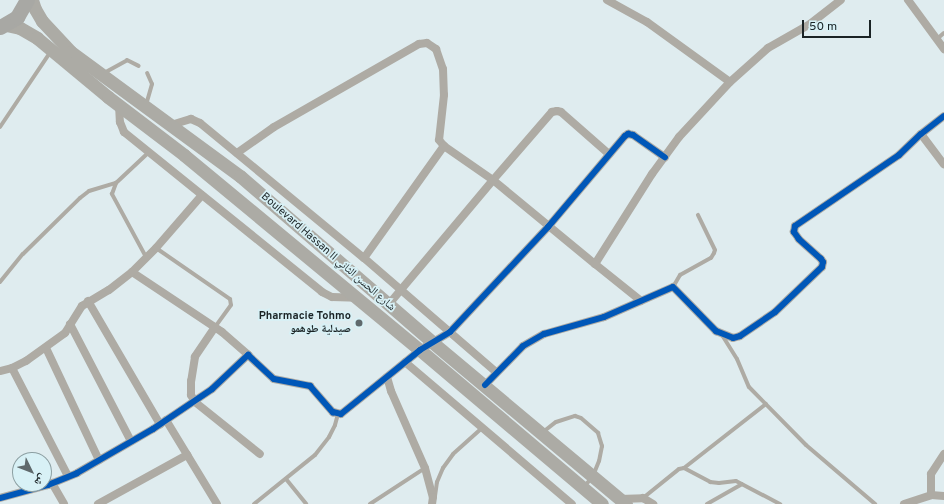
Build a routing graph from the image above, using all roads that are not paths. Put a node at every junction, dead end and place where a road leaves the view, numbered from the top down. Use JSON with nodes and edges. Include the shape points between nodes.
{"nodes":[{"id":1,"x":27,"y":0,"type":"edge"},
{"id":2,"x":32,"y":0,"type":"edge"},
{"id":3,"x":607,"y":0,"type":"edge"},
{"id":4,"x":841,"y":0,"type":"edge"},
{"id":5,"x":908,"y":0,"type":"edge"},
{"id":6,"x":2,"y":26,"type":"edge"},
{"id":7,"x":944,"y":33,"type":"edge"},
{"id":8,"x":936,"y":39,"type":"junction"},
{"id":9,"x":944,"y":49,"type":"edge"},
{"id":10,"x":52,"y":50,"type":"junction"},
{"id":11,"x":139,"y":66,"type":"dead end"},
{"id":12,"x":147,"y":73,"type":"dead end"},
{"id":13,"x":101,"y":75,"type":"junction"},
{"id":14,"x":730,"y":82,"type":"junction"},
{"id":15,"x":119,"y":105,"type":"junction"},
{"id":16,"x":145,"y":108,"type":"junction"},
{"id":17,"x":944,"y":116,"type":"edge"},
{"id":18,"x":171,"y":125,"type":"junction"},
{"id":19,"x":0,"y":127,"type":"edge"},
{"id":20,"x":921,"y":134,"type":"junction"},
{"id":21,"x":444,"y":146,"type":"junction"},
{"id":22,"x":149,"y":152,"type":"junction"},
{"id":23,"x":237,"y":153,"type":"junction"},
{"id":24,"x":609,"y":154,"type":"junction"},
{"id":25,"x":665,"y":157,"type":"junction"},
{"id":26,"x":944,"y":164,"type":"edge"},
{"id":27,"x":493,"y":180,"type":"junction"},
{"id":28,"x":116,"y":183,"type":"junction"},
{"id":29,"x":202,"y":195,"type":"junction"},
{"id":30,"x":698,"y":215,"type":"dead end"},
{"id":31,"x":548,"y":227,"type":"junction"},
{"id":32,"x":156,"y":248,"type":"junction"},
{"id":33,"x":147,"y":258,"type":"junction"},
{"id":34,"x":364,"y":258,"type":"junction"},
{"id":35,"x":595,"y":264,"type":"junction"},
{"id":36,"x":132,"y":272,"type":"junction"},
{"id":37,"x":0,"y":282,"type":"edge"},
{"id":38,"x":673,"y":287,"type":"junction"},
{"id":39,"x":401,"y":289,"type":"junction"},
{"id":40,"x":357,"y":298,"type":"junction"},
{"id":41,"x":88,"y":301,"type":"junction"},
{"id":42,"x":641,"y":301,"type":"junction"},
{"id":43,"x":389,"y":304,"type":"junction"},
{"id":44,"x":70,"y":324,"type":"junction"},
{"id":45,"x":215,"y":327,"type":"junction"},
{"id":46,"x":450,"y":332,"type":"junction"},
{"id":47,"x":722,"y":334,"type":"junction"},
{"id":48,"x":432,"y":342,"type":"junction"},
{"id":49,"x":46,"y":348,"type":"junction"},
{"id":50,"x":420,"y":350,"type":"junction"},
{"id":51,"x":248,"y":355,"type":"junction"},
{"id":52,"x":405,"y":362,"type":"junction"},
{"id":53,"x":12,"y":368,"type":"junction"},
{"id":54,"x":0,"y":371,"type":"edge"},
{"id":55,"x":496,"y":372,"type":"junction"},
{"id":56,"x":387,"y":377,"type":"junction"},
{"id":57,"x":485,"y":385,"type":"junction"},
{"id":58,"x":195,"y":402,"type":"junction"},
{"id":59,"x":766,"y":404,"type":"junction"},
{"id":60,"x":338,"y":414,"type":"junction"},
{"id":61,"x":163,"y":422,"type":"junction"},
{"id":62,"x":482,"y":428,"type":"junction"},
{"id":63,"x":542,"y":433,"type":"junction"},
{"id":64,"x":131,"y":441,"type":"junction"},
{"id":65,"x":187,"y":454,"type":"junction"},
{"id":66,"x":260,"y":454,"type":"dead end"},
{"id":67,"x":944,"y":454,"type":"edge"},
{"id":68,"x":99,"y":460,"type":"junction"},
{"id":69,"x":424,"y":468,"type":"junction"},
{"id":70,"x":684,"y":468,"type":"junction"},
{"id":71,"x":68,"y":476,"type":"junction"},
{"id":72,"x":593,"y":476,"type":"junction"},
{"id":73,"x":286,"y":479,"type":"junction"},
{"id":74,"x":52,"y":483,"type":"joint"},
{"id":75,"x":742,"y":484,"type":"junction"},
{"id":76,"x":583,"y":489,"type":"junction"},
{"id":77,"x":21,"y":492,"type":"edge"},
{"id":78,"x":931,"y":495,"type":"junction"},
{"id":79,"x":944,"y":496,"type":"edge"},
{"id":80,"x":0,"y":498,"type":"edge"},
{"id":81,"x":643,"y":498,"type":"junction"},
{"id":82,"x":623,"y":501,"type":"edge"},
{"id":83,"x":433,"y":503,"type":"edge"},
{"id":84,"x":64,"y":504,"type":"edge"},
{"id":85,"x":98,"y":504,"type":"edge"},
{"id":86,"x":217,"y":504,"type":"edge"},
{"id":87,"x":254,"y":504,"type":"edge"},
{"id":88,"x":306,"y":504,"type":"edge"},
{"id":89,"x":370,"y":504,"type":"edge"},
{"id":90,"x":572,"y":504,"type":"edge"},
{"id":91,"x":602,"y":504,"type":"edge"},
{"id":92,"x":653,"y":504,"type":"edge"},
{"id":93,"x":707,"y":504,"type":"edge"},
{"id":94,"x":780,"y":504,"type":"edge"},
{"id":95,"x":875,"y":504,"type":"edge"},
{"id":96,"x":904,"y":504,"type":"edge"}],
"edges":[{"from":1,"to":6,"type":"highway","via":[[21,12]]},
{"from":2,"to":13,"type":"main road","name":"Boulevard Hassan II شارع الحسن الثاني","via":[[35,9],[48,27],[71,52]]},
{"from":3,"to":14,"type":"street","via":[[647,22]]},
{"from":4,"to":14,"type":"street","via":[[810,24],[768,48]]},
{"from":5,"to":8,"type":"street"},
{"from":6,"to":10,"type":"main road","name":"Boulevard Hassan II شارع الحسن الثاني","via":[[14,26],[30,33]]},
{"from":7,"to":8,"type":"lane"},
{"from":8,"to":9,"type":"street"},
{"from":10,"to":15,"type":"main road","name":"Boulevard Hassan II شارع الحسن الثاني"},
{"from":10,"to":19,"type":"lane"},
{"from":11,"to":13,"type":"lane","via":[[124,61]]},
{"from":12,"to":16,"type":"lane","via":[[152,84]]},
{"from":13,"to":16,"type":"main road","name":"Boulevard Hassan II شارع الحسن الثاني"},
{"from":14,"to":25,"type":"street","via":[[679,137]]},
{"from":15,"to":22,"type":"street","via":[[121,128]]},
{"from":15,"to":40,"type":"main road","name":"Boulevard Hassan II شارع الحسن الثاني"},
{"from":16,"to":18,"type":"main road","name":"Boulevard Hassan II شارع الحسن الثاني"},
{"from":17,"to":20,"type":"street"},
{"from":18,"to":23,"type":"street","via":[[185,120],[197,121]]},
{"from":18,"to":43,"type":"main road","name":"Boulevard Hassan II شارع الحسن الثاني","via":[[240,176]]},
{"from":20,"to":26,"type":"street"},
{"from":20,"to":47,"type":"street","via":[[899,154],[795,226],[794,232],[821,259],[822,266],[775,312],[751,330],[733,338]]},
{"from":21,"to":23,"type":"street","via":[[439,140],[444,95],[443,69],[436,48],[427,43],[419,44],[274,127]]},
{"from":21,"to":27,"type":"street"},
{"from":21,"to":34,"type":"street"},
{"from":22,"to":28,"type":"lane"},
{"from":22,"to":29,"type":"street"},
{"from":23,"to":34,"type":"street"},
{"from":24,"to":25,"type":"street","via":[[628,134],[638,137]]},
{"from":24,"to":27,"type":"street","via":[[561,112],[552,112]]},
{"from":24,"to":31,"type":"street"},
{"from":25,"to":35,"type":"street"},
{"from":27,"to":31,"type":"street"},
{"from":27,"to":39,"type":"street"},
{"from":28,"to":33,"type":"lane","via":[[112,194],[114,201]]},
{"from":28,"to":37,"type":"lane","via":[[89,191],[80,198],[23,254]]},
{"from":29,"to":32,"type":"street"},
{"from":29,"to":40,"type":"street","via":[[322,292],[332,297]]},
{"from":30,"to":38,"type":"lane","via":[[715,250],[714,253],[711,258],[680,275]]},
{"from":31,"to":35,"type":"street"},
{"from":31,"to":46,"type":"street"},
{"from":32,"to":33,"type":"street"},
{"from":32,"to":45,"type":"lane","via":[[230,299],[231,305]]},
{"from":33,"to":36,"type":"street"},
{"from":34,"to":39,"type":"street"},
{"from":35,"to":42,"type":"street"},
{"from":36,"to":41,"type":"street","via":[[109,290]]},
{"from":36,"to":45,"type":"street"},
{"from":38,"to":42,"type":"street"},
{"from":38,"to":47,"type":"street"},
{"from":39,"to":43,"type":"street"},
{"from":39,"to":46,"type":"street"},
{"from":40,"to":50,"type":"main road","name":"Boulevard Hassan II شارع الحسن الثاني"},
{"from":41,"to":44,"type":"street"},
{"from":41,"to":61,"type":"street"},
{"from":42,"to":55,"type":"street","via":[[604,317],[544,334],[523,346]]},
{"from":43,"to":48,"type":"main road","name":"Boulevard Hassan II شارع الحسن الثاني"},
{"from":44,"to":49,"type":"street","via":[[65,333]]},
{"from":44,"to":64,"type":"street"},
{"from":45,"to":51,"type":"street"},
{"from":45,"to":58,"type":"street","via":[[195,357],[191,391]]},
{"from":46,"to":48,"type":"street"},
{"from":46,"to":55,"type":"street"},
{"from":47,"to":59,"type":"lane","via":[[738,359],[749,387]]},
{"from":48,"to":50,"type":"street"},
{"from":48,"to":57,"type":"main road","name":"Boulevard Hassan II شارع الحسن الثاني"},
{"from":49,"to":53,"type":"street"},
{"from":49,"to":68,"type":"street"},
{"from":50,"to":52,"type":"street"},
{"from":50,"to":76,"type":"main road","name":"Boulevard Hassan II شارع الحسن الثاني"},
{"from":51,"to":58,"type":"street"},
{"from":51,"to":60,"type":"street","via":[[274,379],[310,386],[333,412]]},
{"from":52,"to":56,"type":"street"},
{"from":52,"to":62,"type":"street"},
{"from":53,"to":54,"type":"street"},
{"from":53,"to":71,"type":"street"},
{"from":55,"to":57,"type":"street"},
{"from":56,"to":60,"type":"street","via":[[345,412]]},
{"from":56,"to":69,"type":"street"},
{"from":57,"to":63,"type":"main road","name":"Boulevard Hassan II شارع الحسن الثاني"},
{"from":58,"to":61,"type":"street"},
{"from":58,"to":66,"type":"street"},
{"from":59,"to":70,"type":"lane"},
{"from":59,"to":95,"type":"lane","via":[[806,445]]},
{"from":60,"to":73,"type":"lane","via":[[323,446]]},
{"from":61,"to":64,"type":"street"},
{"from":61,"to":65,"type":"street"},
{"from":62,"to":83,"type":"lane","via":[[453,454],[443,468]]},
{"from":62,"to":90,"type":"street"},
{"from":63,"to":72,"type":"main road","name":"Boulevard Hassan II شارع الحسن الثاني"},
{"from":63,"to":72,"type":"lane","via":[[556,422],[570,416],[581,418],[589,424],[598,433],[602,446]]},
{"from":64,"to":68,"type":"street"},
{"from":65,"to":85,"type":"street"},
{"from":65,"to":86,"type":"street"},
{"from":67,"to":78,"type":"street","via":[[931,474]]},
{"from":68,"to":71,"type":"street"},
{"from":69,"to":83,"type":"street"},
{"from":69,"to":89,"type":"lane"},
{"from":70,"to":75,"type":"lane","via":[[710,482],[736,481]]},
{"from":70,"to":81,"type":"lane","via":[[679,469]]},
{"from":71,"to":74,"type":"street"},
{"from":72,"to":76,"type":"lane"},
{"from":72,"to":82,"type":"main road","name":"Boulevard Hassan II شارع الحسن الثاني"},
{"from":73,"to":87,"type":"lane"},
{"from":73,"to":88,"type":"lane"},
{"from":74,"to":84,"type":"street"},
{"from":75,"to":93,"type":"lane"},
{"from":75,"to":94,"type":"lane"},
{"from":76,"to":91,"type":"main road","name":"Boulevard Hassan II شارع الحسن الثاني"},
{"from":77,"to":80,"type":"street"},
{"from":78,"to":79,"type":"street"},
{"from":78,"to":96,"type":"street"},
{"from":81,"to":82,"type":"street"},
{"from":81,"to":92,"type":"street"}]}
